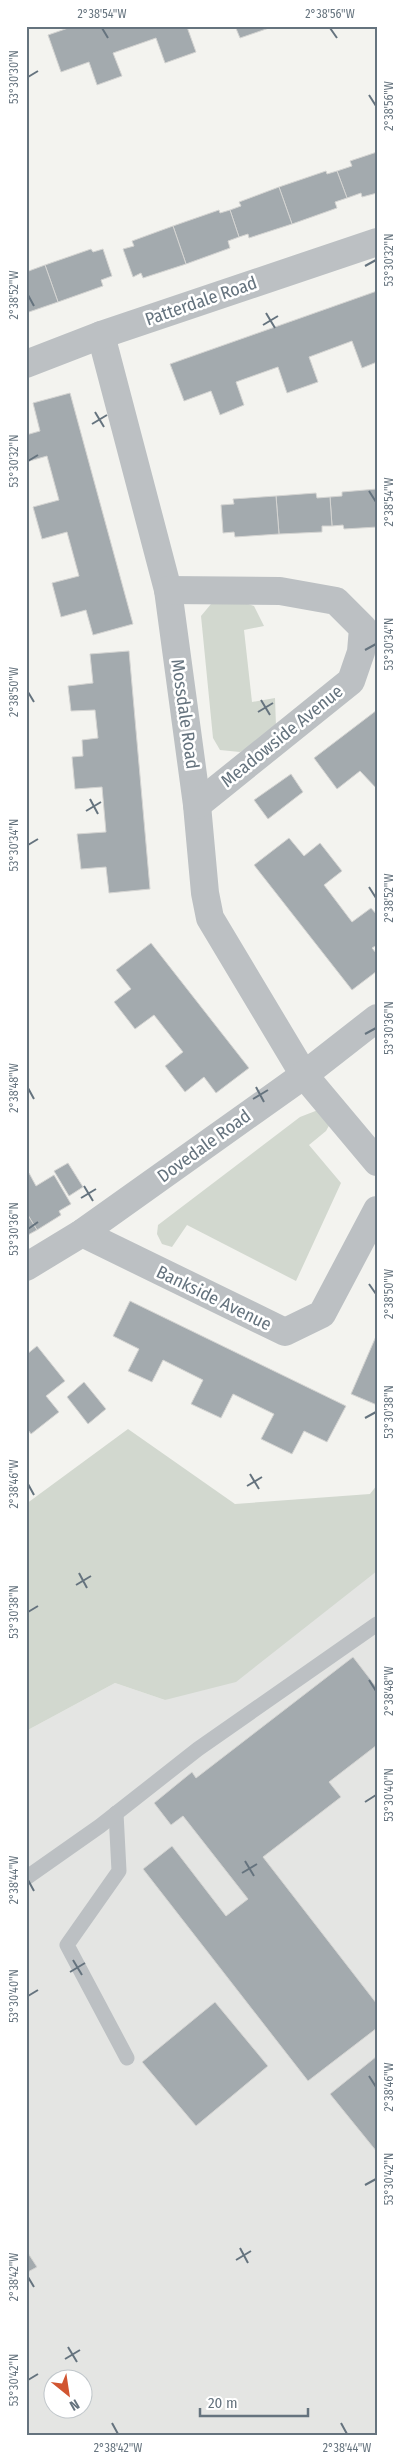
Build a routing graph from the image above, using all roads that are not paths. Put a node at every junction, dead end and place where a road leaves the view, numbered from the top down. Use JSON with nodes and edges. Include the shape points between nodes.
{"nodes":[{"id":1,"x":377,"y":242,"type":"edge"},
{"id":2,"x":101,"y":335,"type":"junction"},
{"id":3,"x":26,"y":364,"type":"edge"},
{"id":4,"x":168,"y":590,"type":"junction"},
{"id":5,"x":197,"y":805,"type":"junction"},
{"id":6,"x":377,"y":1018,"type":"edge"},
{"id":7,"x":304,"y":1074,"type":"junction"},
{"id":8,"x":377,"y":1162,"type":"edge"},
{"id":9,"x":377,"y":1210,"type":"edge"},
{"id":10,"x":82,"y":1233,"type":"junction"},
{"id":11,"x":26,"y":1267,"type":"edge"},
{"id":12,"x":377,"y":1624,"type":"edge"},
{"id":13,"x":116,"y":1813,"type":"junction"},
{"id":14,"x":26,"y":1878,"type":"edge"},
{"id":15,"x":127,"y":2058,"type":"dead end"}],
"edges":[{"from":1,"to":2,"type":"street","name":"Patterdale Road"},
{"from":2,"to":3,"type":"street","name":"Patterdale Road"},
{"from":2,"to":4,"type":"street","name":"Mossdale Road"},
{"from":4,"to":5,"type":"street","name":"Mossdale Road"},
{"from":4,"to":5,"type":"street","name":"Meadowside Avenue","via":[[280,591],[327,600],[336,602],[363,628],[362,652],[351,681]]},
{"from":5,"to":7,"type":"street","name":"Mossdale Road","via":[[210,918]]},
{"from":6,"to":7,"type":"street","name":"Dovedale Road"},
{"from":7,"to":8,"type":"street"},
{"from":7,"to":10,"type":"street","name":"Dovedale Road"},
{"from":9,"to":10,"type":"street","name":"Bankside Avenue","via":[[322,1314],[286,1332]]},
{"from":10,"to":11,"type":"street","name":"Dovedale Road"},
{"from":12,"to":13,"type":"lane","via":[[198,1749]]},
{"from":13,"to":14,"type":"lane"},
{"from":13,"to":15,"type":"lane","via":[[119,1871],[67,1945]]}]}
